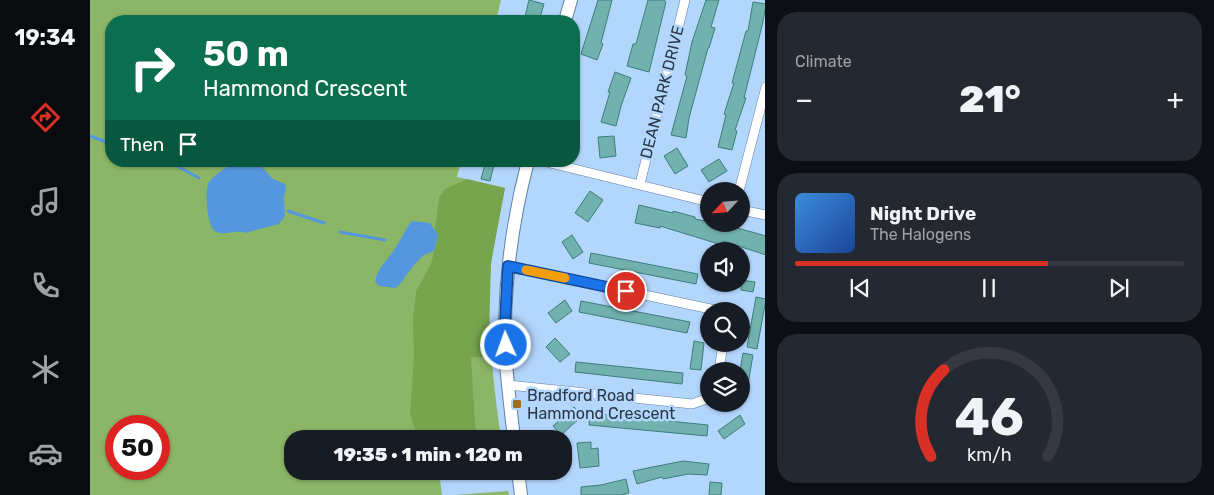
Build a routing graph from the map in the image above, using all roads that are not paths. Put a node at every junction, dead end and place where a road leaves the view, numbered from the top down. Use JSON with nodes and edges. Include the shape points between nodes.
{"nodes":[{"id":1,"x":571,"y":0,"type":"edge"},
{"id":2,"x":684,"y":0,"type":"edge"},
{"id":3,"x":567,"y":15,"type":"edge"},
{"id":4,"x":765,"y":87,"type":"edge"},
{"id":5,"x":526,"y":167,"type":"edge"},
{"id":6,"x":568,"y":167,"type":"edge"},
{"id":7,"x":741,"y":182,"type":"edge"},
{"id":8,"x":640,"y":184,"type":"junction"},
{"id":9,"x":700,"y":200,"type":"edge"},
{"id":10,"x":750,"y":212,"type":"edge"},
{"id":11,"x":765,"y":215,"type":"edge"},
{"id":12,"x":508,"y":266,"type":"junction"},
{"id":13,"x":700,"y":307,"type":"edge"},
{"id":14,"x":508,"y":385,"type":"junction"},
{"id":15,"x":700,"y":401,"type":"edge"},
{"id":16,"x":513,"y":430,"type":"edge"},
{"id":17,"x":519,"y":480,"type":"edge"},
{"id":18,"x":521,"y":495,"type":"edge"}],
"edges":[{"from":1,"to":3,"type":"main road"},
{"from":2,"to":8,"type":"street","name":"DEAN PARK DRIVE"},
{"from":4,"to":7,"type":"street"},
{"from":5,"to":12,"type":"main road"},
{"from":6,"to":8,"type":"street"},
{"from":8,"to":9,"type":"street"},
{"from":10,"to":11,"type":"street"},
{"from":12,"to":13,"type":"street"},
{"from":12,"to":14,"type":"main road","via":[[505,325]]},
{"from":14,"to":15,"type":"street","via":[[692,404]]},
{"from":14,"to":16,"type":"main road"},
{"from":17,"to":18,"type":"main road"}]}
